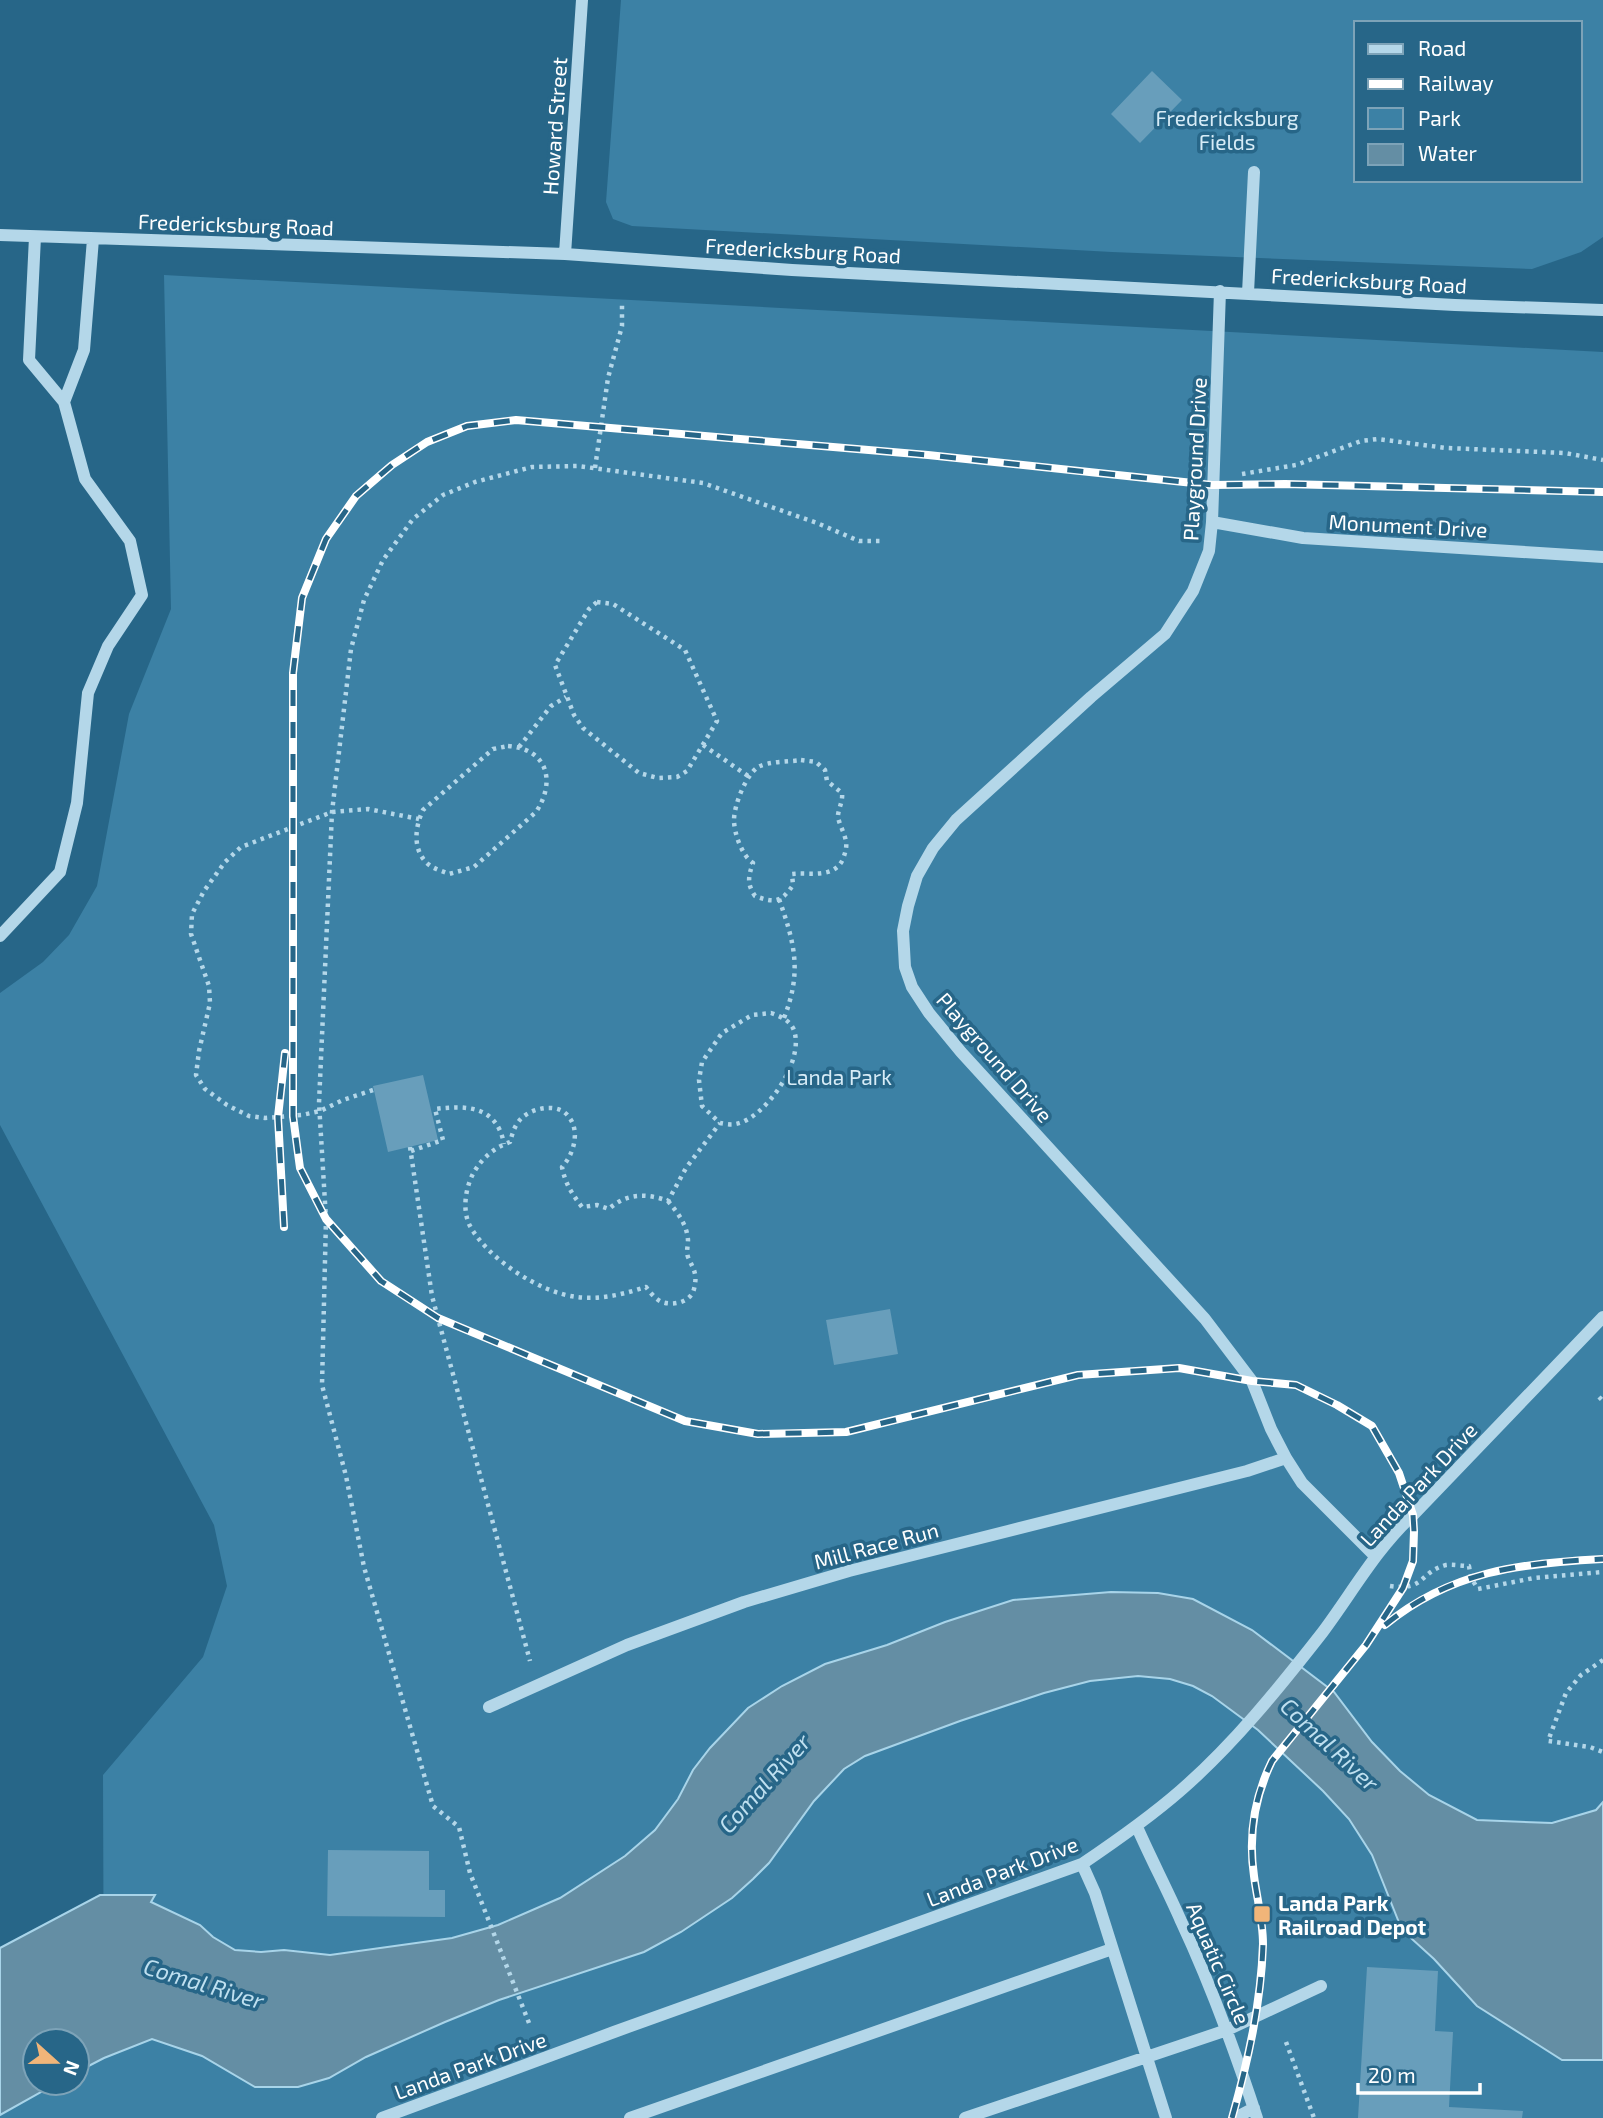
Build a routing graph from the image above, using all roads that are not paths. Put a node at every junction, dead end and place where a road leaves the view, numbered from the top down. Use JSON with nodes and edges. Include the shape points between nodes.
{"nodes":[{"id":1,"x":582,"y":0,"type":"edge"},
{"id":2,"x":1254,"y":172,"type":"dead end"},
{"id":3,"x":0,"y":236,"type":"edge"},
{"id":4,"x":35,"y":237,"type":"junction"},
{"id":5,"x":93,"y":239,"type":"junction"},
{"id":6,"x":565,"y":254,"type":"junction"},
{"id":7,"x":1220,"y":291,"type":"junction"},
{"id":8,"x":1248,"y":293,"type":"junction"},
{"id":9,"x":1603,"y":310,"type":"edge"},
{"id":10,"x":64,"y":402,"type":"junction"},
{"id":11,"x":1212,"y":522,"type":"junction"},
{"id":12,"x":1603,"y":557,"type":"edge"},
{"id":13,"x":0,"y":936,"type":"edge"},
{"id":14,"x":1603,"y":1317,"type":"edge"},
{"id":15,"x":1286,"y":1458,"type":"junction"},
{"id":16,"x":1375,"y":1556,"type":"junction"},
{"id":17,"x":489,"y":1707,"type":"dead end"},
{"id":18,"x":1137,"y":1827,"type":"junction"},
{"id":19,"x":1082,"y":1864,"type":"junction"},
{"id":20,"x":1112,"y":1949,"type":"junction"},
{"id":21,"x":1321,"y":1986,"type":"dead end"},
{"id":22,"x":1227,"y":2030,"type":"junction"},
{"id":23,"x":1146,"y":2058,"type":"junction"},
{"id":24,"x":1255,"y":2113,"type":"edge"},
{"id":25,"x":382,"y":2118,"type":"edge"},
{"id":26,"x":630,"y":2118,"type":"edge"},
{"id":27,"x":965,"y":2118,"type":"edge"},
{"id":28,"x":1166,"y":2118,"type":"edge"},
{"id":29,"x":1235,"y":2118,"type":"edge"}],
"edges":[{"from":1,"to":6,"type":"street","name":"Howard Street"},
{"from":2,"to":8,"type":"street"},
{"from":3,"to":4,"type":"street","name":"Fredericksburg Road"},
{"from":4,"to":5,"type":"street","name":"Fredericksburg Road"},
{"from":4,"to":10,"type":"street","via":[[29,360]]},
{"from":5,"to":6,"type":"street","name":"Fredericksburg Road"},
{"from":5,"to":10,"type":"street","via":[[84,350]]},
{"from":6,"to":7,"type":"street","name":"Fredericksburg Road"},
{"from":7,"to":8,"type":"street","name":"Fredericksburg Road"},
{"from":7,"to":11,"type":"street","name":"Playground Drive"},
{"from":8,"to":9,"type":"street","name":"Fredericksburg Road"},
{"from":10,"to":13,"type":"street","via":[[85,479],[130,541],[142,595],[108,646],[88,693],[77,803],[60,872]]},
{"from":11,"to":12,"type":"street","name":"Monument Drive","via":[[1303,538]]},
{"from":11,"to":15,"type":"street","name":"Playground Drive","via":[[1209,551],[1193,591],[1165,634],[956,820],[933,848],[917,876],[908,906],[903,931],[905,967],[929,1013],[961,1052],[1205,1319],[1252,1381]]},
{"from":14,"to":16,"type":"street","name":"Landa Park Drive"},
{"from":15,"to":16,"type":"street","name":"Playground Drive","via":[[1302,1483]]},
{"from":15,"to":17,"type":"street","name":"Mill Race Run","via":[[744,1602],[627,1646]]},
{"from":16,"to":18,"type":"street","name":"Landa Park Drive","via":[[1321,1634],[1240,1732]]},
{"from":18,"to":19,"type":"street","name":"Landa Park Drive"},
{"from":18,"to":22,"type":"street","name":"Aquatic Circle"},
{"from":19,"to":20,"type":"street"},
{"from":19,"to":25,"type":"street","name":"Landa Park Drive"},
{"from":20,"to":23,"type":"street"},
{"from":20,"to":26,"type":"street"},
{"from":21,"to":22,"type":"street"},
{"from":22,"to":23,"type":"street"},
{"from":22,"to":24,"type":"street","name":"Aquatic Circle"},
{"from":23,"to":27,"type":"street"},
{"from":23,"to":28,"type":"street"},
{"from":24,"to":29,"type":"street"}]}
